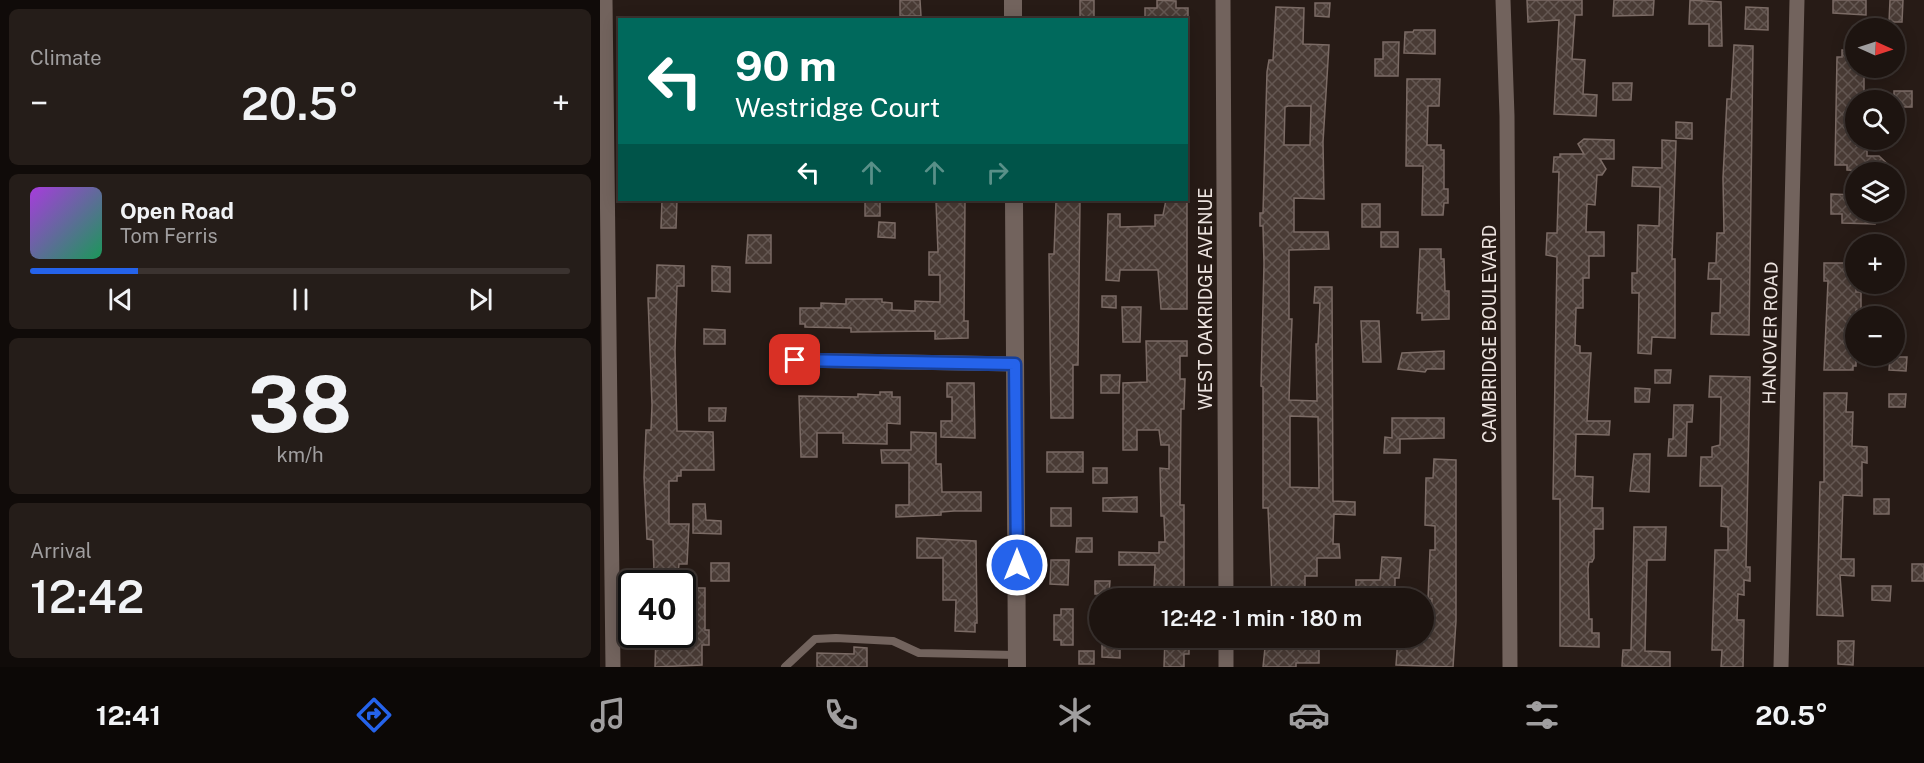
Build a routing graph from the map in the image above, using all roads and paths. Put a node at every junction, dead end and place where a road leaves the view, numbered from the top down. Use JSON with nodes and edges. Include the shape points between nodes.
{"nodes":[{"id":1,"x":604,"y":0,"type":"edge"},
{"id":2,"x":1013,"y":0,"type":"edge"},
{"id":3,"x":1222,"y":0,"type":"edge"},
{"id":4,"x":1503,"y":0,"type":"edge"},
{"id":5,"x":1797,"y":0,"type":"edge"},
{"id":6,"x":1013,"y":18,"type":"edge"},
{"id":7,"x":1014,"y":201,"type":"edge"},
{"id":8,"x":795,"y":360,"type":"dead end"},
{"id":9,"x":1015,"y":364,"type":"junction"},
{"id":10,"x":1226,"y":588,"type":"edge"},
{"id":11,"x":1226,"y":648,"type":"edge"},
{"id":12,"x":1017,"y":661,"type":"edge"},
{"id":13,"x":613,"y":667,"type":"edge"},
{"id":14,"x":785,"y":667,"type":"edge"},
{"id":15,"x":1226,"y":667,"type":"edge"},
{"id":16,"x":1510,"y":667,"type":"edge"},
{"id":17,"x":1781,"y":667,"type":"edge"}],
"edges":[{"from":1,"to":13,"type":"street"},
{"from":2,"to":6,"type":"street"},
{"from":3,"to":10,"type":"street","name":"WEST OAKRIDGE AVENUE"},
{"from":4,"to":16,"type":"street","name":"CAMBRIDGE BOULEVARD"},
{"from":5,"to":17,"type":"street","name":"HANOVER ROAD"},
{"from":7,"to":9,"type":"street"},
{"from":8,"to":9,"type":"street"},
{"from":9,"to":12,"type":"street"},
{"from":11,"to":15,"type":"street"},
{"from":12,"to":14,"type":"lane","via":[[920,653],[893,641],[836,638],[815,639]]}]}
